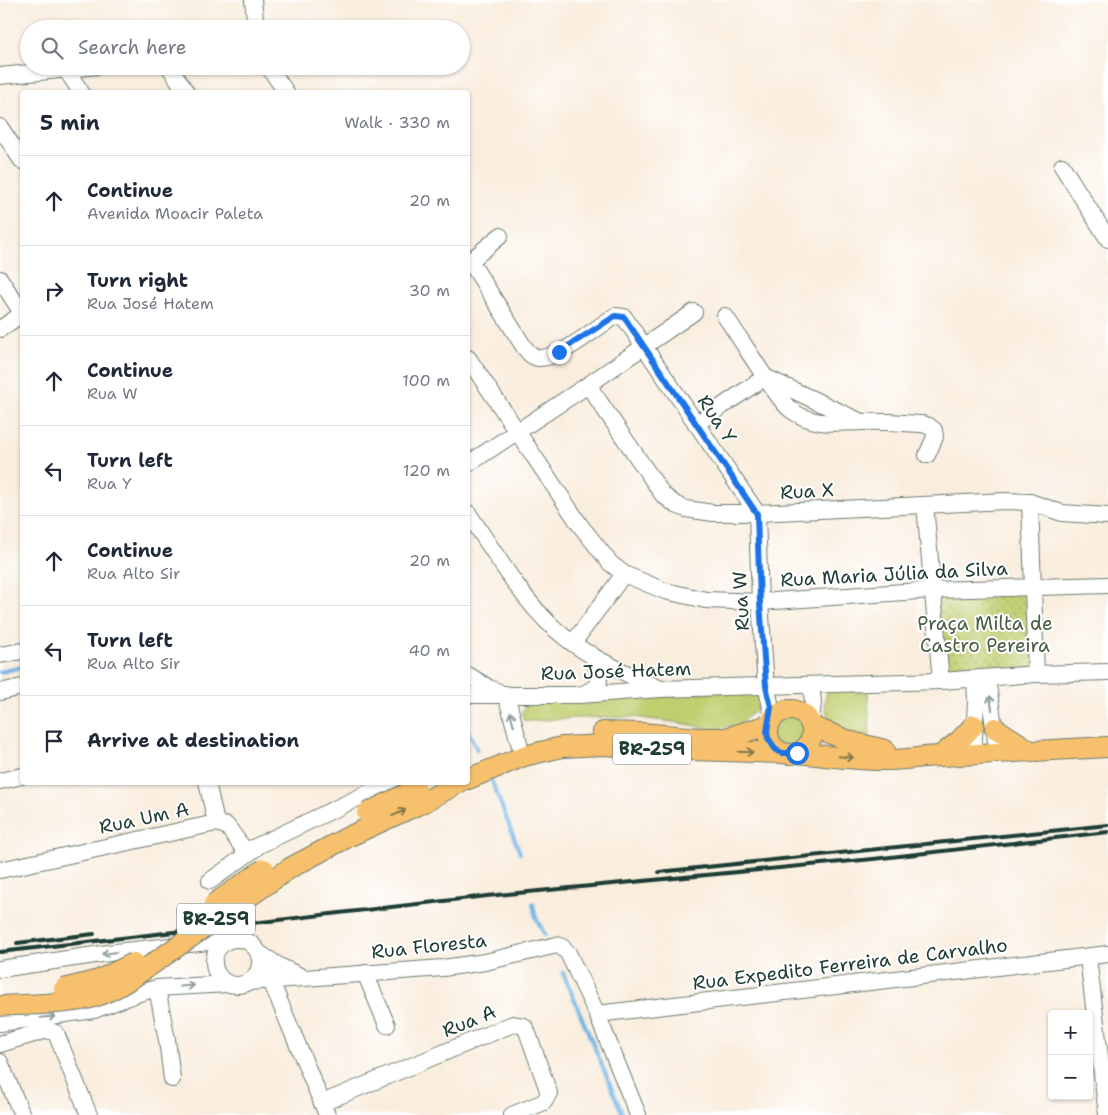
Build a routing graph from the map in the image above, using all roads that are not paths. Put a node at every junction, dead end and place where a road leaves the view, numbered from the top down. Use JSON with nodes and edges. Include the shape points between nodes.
{"nodes":[{"id":1,"x":252,"y":0,"type":"edge"},
{"id":2,"x":255,"y":20,"type":"edge"},
{"id":3,"x":20,"y":74,"type":"edge"},
{"id":4,"x":70,"y":75,"type":"edge"},
{"id":5,"x":175,"y":75,"type":"edge"},
{"id":6,"x":274,"y":75,"type":"edge"},
{"id":7,"x":0,"y":76,"type":"edge"},
{"id":8,"x":80,"y":90,"type":"edge"},
{"id":9,"x":185,"y":90,"type":"edge"},
{"id":10,"x":285,"y":90,"type":"edge"},
{"id":11,"x":0,"y":127,"type":"edge"},
{"id":12,"x":20,"y":158,"type":"edge"},
{"id":13,"x":1062,"y":166,"type":"dead end"},
{"id":14,"x":500,"y":236,"type":"dead end"},
{"id":15,"x":1108,"y":239,"type":"edge"},
{"id":16,"x":470,"y":261,"type":"edge"},
{"id":17,"x":470,"y":264,"type":"edge"},
{"id":18,"x":0,"y":279,"type":"edge"},
{"id":19,"x":20,"y":310,"type":"edge"},
{"id":20,"x":694,"y":312,"type":"dead end"},
{"id":21,"x":20,"y":314,"type":"edge"},
{"id":22,"x":725,"y":316,"type":"dead end"},
{"id":23,"x":0,"y":329,"type":"edge"},
{"id":24,"x":644,"y":346,"type":"junction"},
{"id":25,"x":470,"y":361,"type":"edge"},
{"id":26,"x":765,"y":377,"type":"junction"},
{"id":27,"x":588,"y":385,"type":"junction"},
{"id":28,"x":696,"y":424,"type":"junction"},
{"id":29,"x":517,"y":432,"type":"junction"},
{"id":30,"x":928,"y":455,"type":"dead end"},
{"id":31,"x":470,"y":463,"type":"edge"},
{"id":32,"x":1030,"y":502,"type":"junction"},
{"id":33,"x":925,"y":505,"type":"junction"},
{"id":34,"x":757,"y":514,"type":"junction"},
{"id":35,"x":470,"y":516,"type":"edge"},
{"id":36,"x":1108,"y":516,"type":"edge"},
{"id":37,"x":624,"y":574,"type":"junction"},
{"id":38,"x":1108,"y":585,"type":"edge"},
{"id":39,"x":1032,"y":587,"type":"junction"},
{"id":40,"x":934,"y":590,"type":"junction"},
{"id":41,"x":760,"y":602,"type":"junction"},
{"id":42,"x":573,"y":643,"type":"junction"},
{"id":43,"x":20,"y":651,"type":"edge"},
{"id":44,"x":591,"y":654,"type":"junction"},
{"id":45,"x":0,"y":656,"type":"edge"},
{"id":46,"x":1108,"y":672,"type":"edge"},
{"id":47,"x":1036,"y":674,"type":"junction"},
{"id":48,"x":470,"y":676,"type":"edge"},
{"id":49,"x":981,"y":679,"type":"junction"},
{"id":50,"x":941,"y":681,"type":"junction"},
{"id":51,"x":834,"y":683,"type":"junction"},
{"id":52,"x":811,"y":685,"type":"junction"},
{"id":53,"x":766,"y":686,"type":"junction"},
{"id":54,"x":20,"y":688,"type":"edge"},
{"id":55,"x":660,"y":689,"type":"junction"},
{"id":56,"x":0,"y":692,"type":"edge"},
{"id":57,"x":506,"y":694,"type":"junction"},
{"id":58,"x":470,"y":695,"type":"edge"},
{"id":59,"x":580,"y":695,"type":"junction"},
{"id":60,"x":812,"y":715,"type":"junction"},
{"id":61,"x":769,"y":723,"type":"junction"},
{"id":62,"x":974,"y":725,"type":"junction"},
{"id":63,"x":995,"y":728,"type":"junction"},
{"id":64,"x":519,"y":743,"type":"junction"},
{"id":65,"x":1108,"y":747,"type":"edge"},
{"id":66,"x":1032,"y":752,"type":"junction"},
{"id":67,"x":789,"y":753,"type":"junction"},
{"id":68,"x":997,"y":753,"type":"junction"},
{"id":69,"x":973,"y":754,"type":"junction"},
{"id":70,"x":932,"y":756,"type":"junction"},
{"id":71,"x":470,"y":763,"type":"edge"},
{"id":72,"x":20,"y":776,"type":"edge"},
{"id":73,"x":470,"y":778,"type":"edge"},
{"id":74,"x":0,"y":781,"type":"edge"},
{"id":75,"x":207,"y":785,"type":"edge"},
{"id":76,"x":384,"y":785,"type":"edge"},
{"id":77,"x":448,"y":785,"type":"edge"},
{"id":78,"x":423,"y":791,"type":"edge"},
{"id":79,"x":216,"y":824,"type":"junction"},
{"id":80,"x":256,"y":848,"type":"junction"},
{"id":81,"x":0,"y":870,"type":"edge"},
{"id":82,"x":210,"y":881,"type":"dead end"},
{"id":83,"x":227,"y":940,"type":"junction"},
{"id":84,"x":1108,"y":954,"type":"edge"},
{"id":85,"x":260,"y":957,"type":"junction"},
{"id":86,"x":1088,"y":957,"type":"junction"},
{"id":87,"x":0,"y":969,"type":"edge"},
{"id":88,"x":365,"y":974,"type":"junction"},
{"id":89,"x":304,"y":978,"type":"junction"},
{"id":90,"x":271,"y":981,"type":"junction"},
{"id":91,"x":248,"y":982,"type":"junction"},
{"id":92,"x":228,"y":984,"type":"junction"},
{"id":93,"x":157,"y":988,"type":"junction"},
{"id":94,"x":0,"y":995,"type":"edge"},
{"id":95,"x":0,"y":1006,"type":"edge"},
{"id":96,"x":597,"y":1014,"type":"junction"},
{"id":97,"x":0,"y":1023,"type":"edge"},
{"id":98,"x":387,"y":1025,"type":"dead end"},
{"id":99,"x":0,"y":1044,"type":"edge"},
{"id":100,"x":0,"y":1062,"type":"edge"},
{"id":101,"x":172,"y":1079,"type":"dead end"},
{"id":102,"x":324,"y":1109,"type":"edge"},
{"id":103,"x":22,"y":1115,"type":"edge"},
{"id":104,"x":89,"y":1115,"type":"edge"},
{"id":105,"x":512,"y":1115,"type":"edge"},
{"id":106,"x":638,"y":1115,"type":"edge"},
{"id":107,"x":1107,"y":1115,"type":"edge"}],
"edges":[{"from":1,"to":2,"type":"street"},
{"from":3,"to":7,"type":"street"},
{"from":4,"to":8,"type":"street"},
{"from":5,"to":9,"type":"street"},
{"from":6,"to":10,"type":"street"},
{"from":11,"to":12,"type":"street"},
{"from":13,"to":15,"type":"street"},
{"from":14,"to":16,"type":"street"},
{"from":17,"to":24,"type":"street","name":"Rua Y","via":[[532,356],[538,358],[559,352],[615,316],[624,317]]},
{"from":18,"to":19,"type":"street"},
{"from":20,"to":24,"type":"street"},
{"from":21,"to":23,"type":"street"},
{"from":22,"to":26,"type":"street"},
{"from":24,"to":27,"type":"street"},
{"from":24,"to":28,"type":"street","name":"Rua Y"},
{"from":25,"to":29,"type":"street","name":"Rua Maria Júlia da Silva"},
{"from":26,"to":28,"type":"street"},
{"from":26,"to":30,"type":"street","via":[[861,422],[929,426],[935,437]]},
{"from":27,"to":29,"type":"street"},
{"from":27,"to":34,"type":"street","name":"Rua X","via":[[655,485],[676,505],[693,511]]},
{"from":28,"to":34,"type":"street","name":"Rua Y"},
{"from":29,"to":31,"type":"street"},
{"from":29,"to":37,"type":"street","name":"Rua Maria Júlia da Silva","via":[[580,525],[610,563]]},
{"from":32,"to":33,"type":"street","name":"Rua X"},
{"from":32,"to":36,"type":"street","name":"Rua X","via":[[1062,513]]},
{"from":32,"to":39,"type":"street"},
{"from":33,"to":34,"type":"street","name":"Rua X"},
{"from":33,"to":40,"type":"street"},
{"from":34,"to":41,"type":"street","name":"Rua W"},
{"from":35,"to":42,"type":"street","via":[[538,611]]},
{"from":37,"to":41,"type":"street","name":"Rua Maria Júlia da Silva","via":[[665,591],[706,600]]},
{"from":37,"to":42,"type":"street"},
{"from":38,"to":39,"type":"street","name":"Rua Maria Júlia da Silva"},
{"from":39,"to":40,"type":"street","name":"Rua Maria Júlia da Silva"},
{"from":39,"to":47,"type":"street"},
{"from":40,"to":41,"type":"street","name":"Rua Maria Júlia da Silva"},
{"from":40,"to":50,"type":"street"},
{"from":41,"to":53,"type":"street","name":"Rua W"},
{"from":42,"to":44,"type":"street"},
{"from":43,"to":45,"type":"street"},
{"from":44,"to":55,"type":"street"},
{"from":44,"to":59,"type":"street","via":[[599,682]]},
{"from":46,"to":47,"type":"street","name":"Rua José Hatem"},
{"from":47,"to":49,"type":"street","name":"Rua José Hatem"},
{"from":48,"to":57,"type":"street"},
{"from":49,"to":50,"type":"street","name":"Rua José Hatem"},
{"from":49,"to":62,"type":"street"},
{"from":63,"to":49,"type":"street","one_way":true},
{"from":50,"to":51,"type":"street","name":"Rua José Hatem"},
{"from":51,"to":52,"type":"street","name":"Rua José Hatem"},
{"from":51,"to":60,"type":"street","via":[[822,688]]},
{"from":52,"to":53,"type":"street","name":"Rua José Hatem"},
{"from":52,"to":60,"type":"street"},
{"from":53,"to":55,"type":"street","name":"Rua José Hatem"},
{"from":53,"to":61,"type":"street","via":[[771,700]]},
{"from":54,"to":56,"type":"street"},
{"from":55,"to":59,"type":"street","name":"Rua José Hatem"},
{"from":57,"to":58,"type":"street","name":"Rua José Hatem"},
{"from":57,"to":59,"type":"street","name":"Rua José Hatem"},
{"from":64,"to":57,"type":"street","one_way":true},
{"from":60,"to":61,"type":"main road","number":"BR-259","via":[[794,710],[780,711]]},
{"from":60,"to":67,"type":"main road","via":[[811,739],[803,750]]},
{"from":60,"to":70,"type":"main road","number":"BR-259","via":[[852,742]]},
{"from":61,"to":64,"type":"main road","number":"BR-259","via":[[726,738],[592,732]]},
{"from":61,"to":67,"type":"main road","via":[[767,732],[771,745]]},
{"from":62,"to":69,"type":"street"},
{"from":62,"to":70,"type":"main road","via":[[959,741]]},
{"from":63,"to":66,"type":"main road"},
{"from":63,"to":68,"type":"street"},
{"from":64,"to":71,"type":"main road","number":"BR-259"},
{"from":65,"to":66,"type":"main road","number":"BR-259"},
{"from":66,"to":68,"type":"main road","number":"BR-259"},
{"from":67,"to":70,"type":"main road","number":"BR-259","one_way":true,"via":[[897,760]]},
{"from":73,"to":67,"type":"main road","number":"BR-259","one_way":true,"via":[[524,756],[562,747],[604,745]]},
{"from":68,"to":69,"type":"main road","number":"BR-259"},
{"from":69,"to":70,"type":"main road","number":"BR-259"},
{"from":72,"to":74,"type":"street"},
{"from":75,"to":79,"type":"street"},
{"from":76,"to":80,"type":"street"},
{"from":77,"to":78,"type":"main road","number":"BR-259"},
{"from":78,"to":94,"type":"main road","number":"BR-259","bridge":true,"via":[[319,837],[286,856],[238,886],[134,963],[99,980],[74,987]]},
{"from":95,"to":78,"type":"main road","number":"BR-259","one_way":true,"bridge":true,"via":[[74,1000],[114,989],[290,868]]},
{"from":79,"to":80,"type":"street","name":"Rua Um A","via":[[227,826],[243,848]]},
{"from":79,"to":81,"type":"street","name":"Rua Um A"},
{"from":80,"to":82,"type":"street"},
{"from":83,"to":85,"type":"street","name":"Rua Floresta","via":[[242,939],[255,946]]},
{"from":83,"to":87,"type":"street","name":"Rua Floresta","one_way":true},
{"from":83,"to":92,"type":"street","via":[[220,945],[213,959],[216,974]]},
{"from":84,"to":86,"type":"street","name":"Rua Expedito Ferreira de Carvalho"},
{"from":85,"to":89,"type":"street","name":"Rua Floresta"},
{"from":85,"to":90,"type":"street","name":"Rua Floresta"},
{"from":85,"to":91,"type":"street","via":[[259,970]]},
{"from":86,"to":96,"type":"street","name":"Rua Expedito Ferreira de Carvalho"},
{"from":86,"to":107,"type":"street"},
{"from":88,"to":89,"type":"street","name":"Rua Floresta"},
{"from":88,"to":96,"type":"street","name":"Rua Floresta","via":[[485,962],[557,945],[567,950]]},
{"from":88,"to":98,"type":"street"},
{"from":89,"to":90,"type":"street","name":"Rua Floresta"},
{"from":90,"to":91,"type":"street","name":"Rua Floresta"},
{"from":90,"to":102,"type":"street"},
{"from":91,"to":92,"type":"street","name":"Rua Floresta"},
{"from":93,"to":92,"type":"street","name":"Rua Floresta","one_way":true},
{"from":97,"to":93,"type":"street","name":"Rua Floresta","one_way":true,"via":[[94,1010]]},
{"from":93,"to":101,"type":"street"},
{"from":96,"to":106,"type":"street"},
{"from":99,"to":104,"type":"street","via":[[47,1030],[56,1033]]},
{"from":100,"to":103,"type":"street"},
{"from":102,"to":105,"type":"street","name":"Rua A","via":[[518,1024],[527,1031],[549,1093],[544,1102]]}]}
